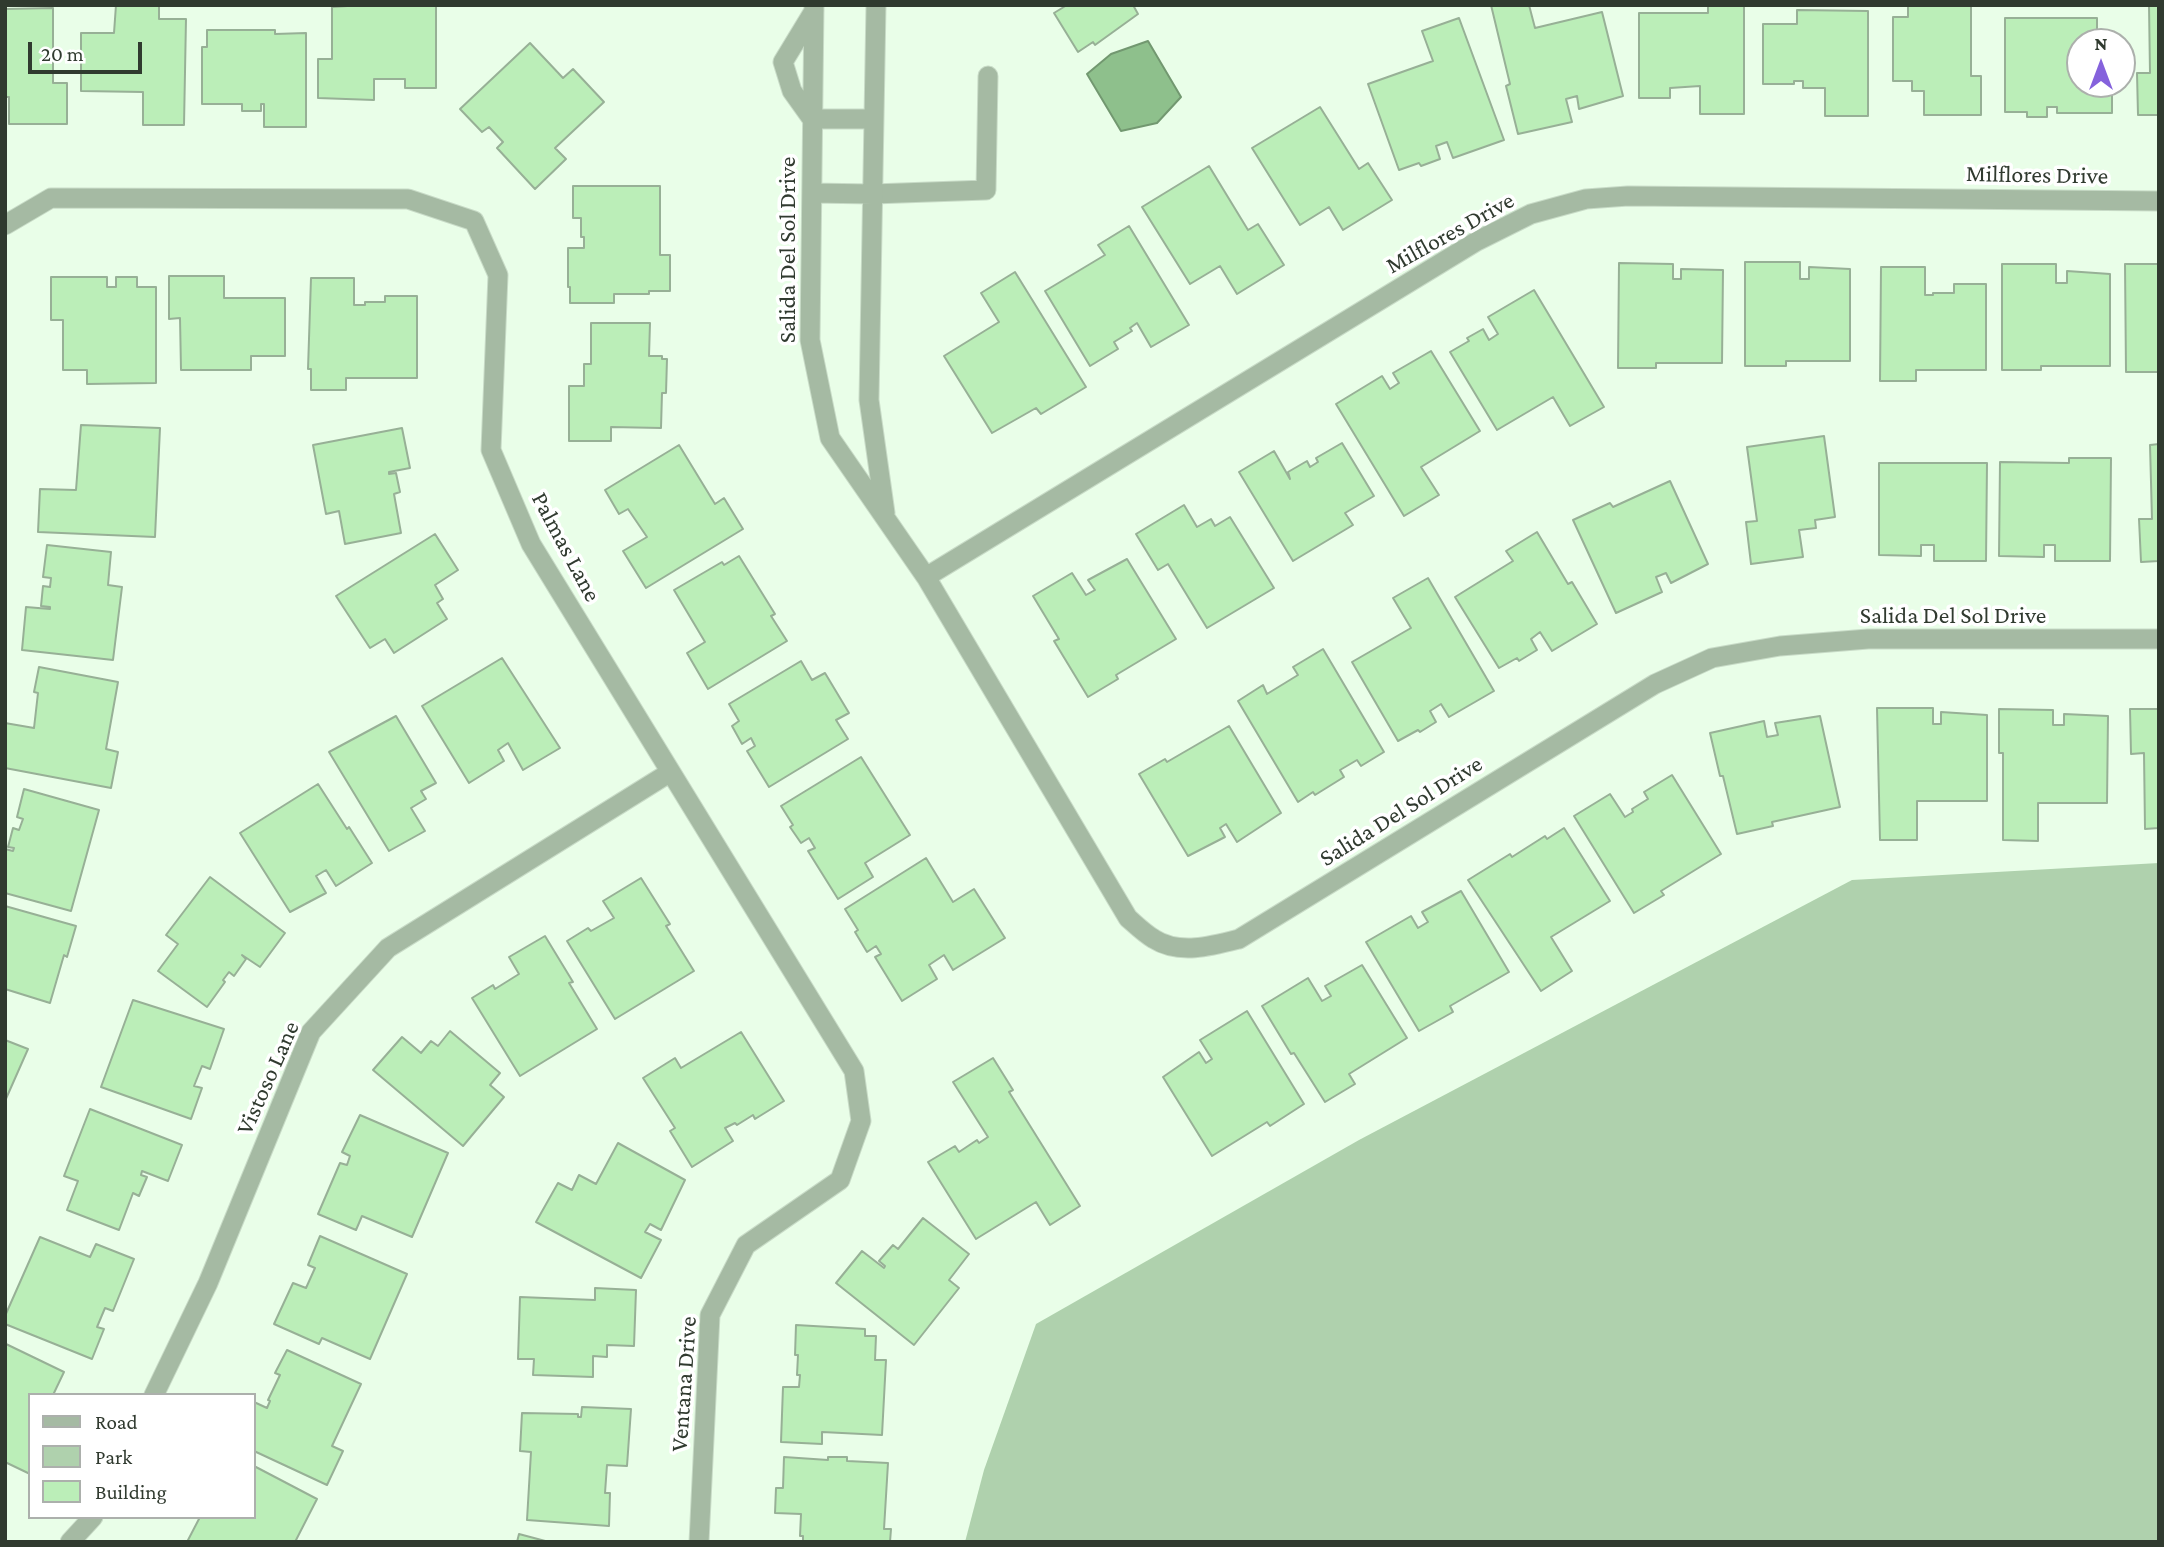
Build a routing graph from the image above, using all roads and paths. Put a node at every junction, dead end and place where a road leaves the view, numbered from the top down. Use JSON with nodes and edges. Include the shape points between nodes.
{"nodes":[{"id":1,"x":876,"y":5,"type":"edge"},
{"id":2,"x":815,"y":8,"type":"edge"},
{"id":3,"x":988,"y":76,"type":"dead end"},
{"id":4,"x":812,"y":119,"type":"junction"},
{"id":5,"x":873,"y":119,"type":"junction"},
{"id":6,"x":812,"y":193,"type":"junction"},
{"id":7,"x":873,"y":194,"type":"junction"},
{"id":8,"x":2159,"y":201,"type":"edge"},
{"id":9,"x":5,"y":225,"type":"edge"},
{"id":10,"x":885,"y":518,"type":"junction"},
{"id":11,"x":926,"y":577,"type":"junction"},
{"id":12,"x":2159,"y":639,"type":"edge"},
{"id":13,"x":669,"y":772,"type":"junction"},
{"id":14,"x":861,"y":1121,"type":"joint"},
{"id":15,"x":155,"y":1393,"type":"edge"},
{"id":16,"x":91,"y":1519,"type":"edge"},
{"id":17,"x":70,"y":1542,"type":"edge"},
{"id":18,"x":699,"y":1542,"type":"edge"}],
"edges":[{"from":1,"to":5,"type":"street","name":"Salida Del Sol Drive"},
{"from":2,"to":4,"type":"street","name":"Salida Del Sol Drive"},
{"from":2,"to":4,"type":"street","via":[[783,62],[792,91]]},
{"from":3,"to":7,"type":"street","via":[[986,190]]},
{"from":4,"to":5,"type":"street"},
{"from":4,"to":6,"type":"street","name":"Salida Del Sol Drive"},
{"from":5,"to":7,"type":"street","name":"Salida Del Sol Drive"},
{"from":6,"to":7,"type":"street"},
{"from":6,"to":10,"type":"street","name":"Salida Del Sol Drive","via":[[810,340],[830,438]]},
{"from":7,"to":10,"type":"street","name":"Salida Del Sol Drive","via":[[869,400]]},
{"from":8,"to":11,"type":"street","name":"Milflores Drive","via":[[1628,196],[1586,199],[1531,214],[1477,242]]},
{"from":9,"to":13,"type":"street","name":"Palmas Lane","via":[[51,198],[408,199],[474,221],[498,275],[491,450],[531,544]]},
{"from":10,"to":11,"type":"street","name":"Salida Del Sol Drive"},
{"from":11,"to":12,"type":"street","name":"Salida Del Sol Drive","via":[[1128,918],[1155,940],[1180,948],[1239,939],[1655,684],[1712,658],[1780,646],[1868,639]]},
{"from":13,"to":14,"type":"street","name":"Palmas Lane","via":[[854,1071]]},
{"from":13,"to":15,"type":"street","name":"Vistoso Lane","via":[[388,948],[311,1032],[208,1283]]},
{"from":14,"to":18,"type":"street","name":"Ventana Drive","via":[[840,1180],[746,1245],[710,1315]]},
{"from":16,"to":17,"type":"street"}]}
